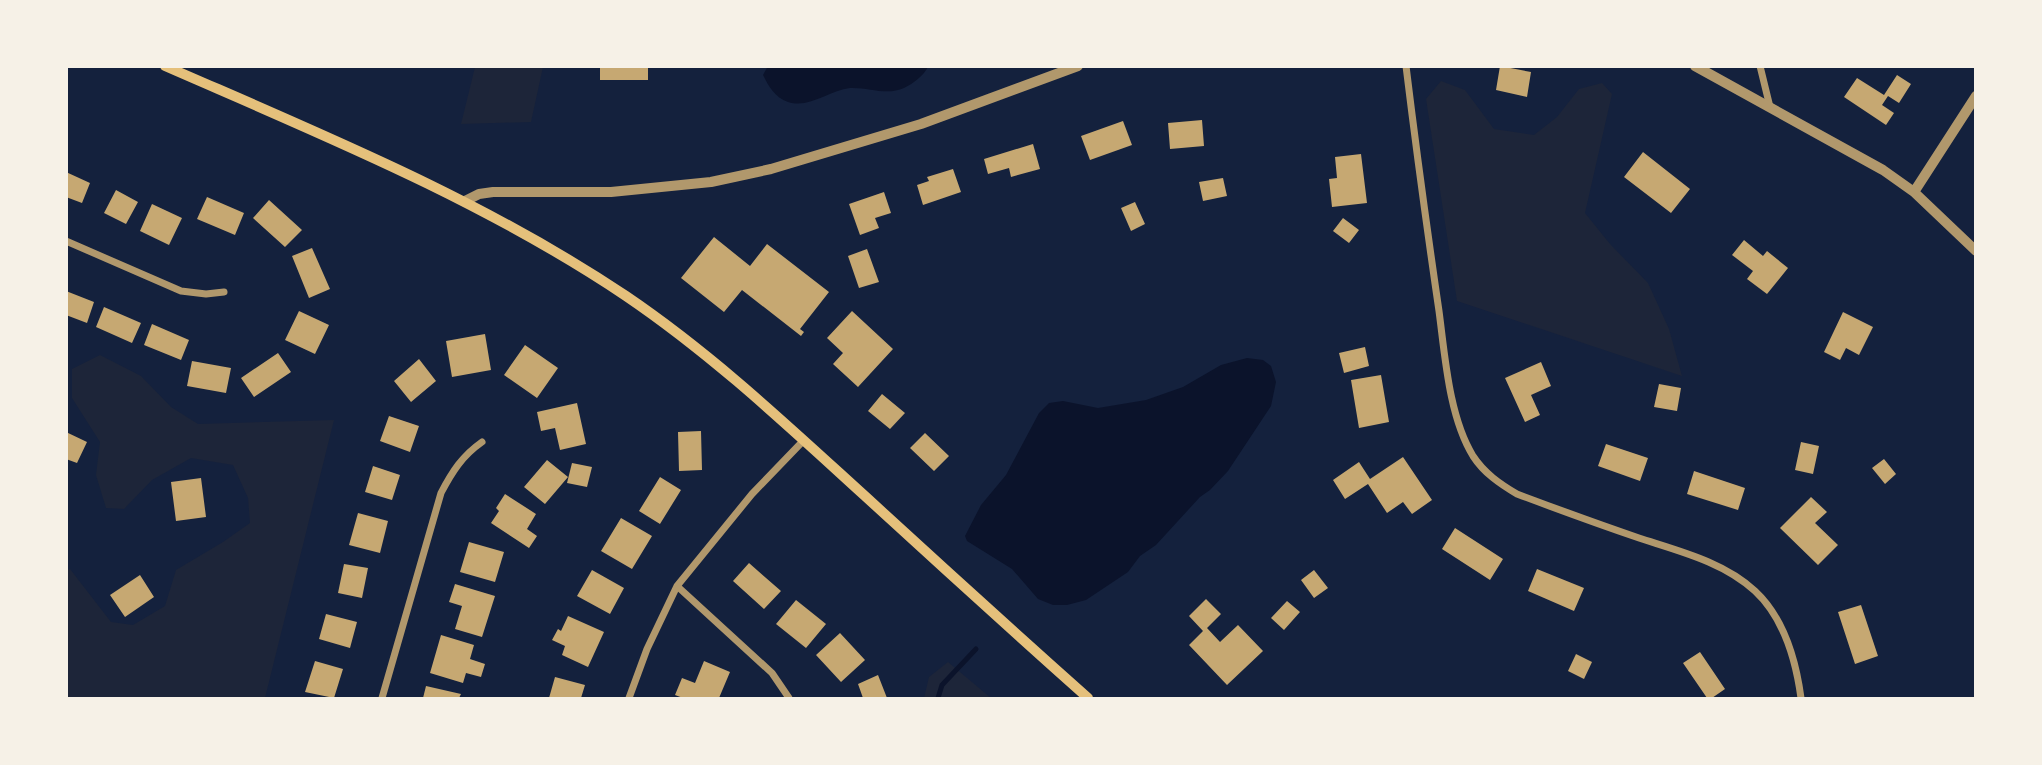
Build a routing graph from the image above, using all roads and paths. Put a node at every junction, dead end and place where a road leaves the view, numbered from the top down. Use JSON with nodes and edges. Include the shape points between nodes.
{"nodes":[{"id":1,"x":165,"y":66,"type":"edge"},
{"id":2,"x":1078,"y":66,"type":"edge"},
{"id":3,"x":1406,"y":66,"type":"edge"},
{"id":4,"x":1695,"y":66,"type":"edge"},
{"id":5,"x":1760,"y":66,"type":"edge"},
{"id":6,"x":1976,"y":96,"type":"edge"},
{"id":7,"x":1770,"y":107,"type":"junction"},
{"id":8,"x":1914,"y":192,"type":"junction"},
{"id":9,"x":465,"y":201,"type":"junction"},
{"id":10,"x":66,"y":241,"type":"edge"},
{"id":11,"x":1976,"y":251,"type":"edge"},
{"id":12,"x":224,"y":292,"type":"dead end"},
{"id":13,"x":804,"y":440,"type":"junction"},
{"id":14,"x":482,"y":442,"type":"dead end"},
{"id":15,"x":677,"y":586,"type":"junction"},
{"id":16,"x":382,"y":698,"type":"edge"},
{"id":17,"x":629,"y":698,"type":"edge"},
{"id":18,"x":789,"y":698,"type":"edge"},
{"id":19,"x":1087,"y":698,"type":"edge"},
{"id":20,"x":1801,"y":698,"type":"edge"}],
"edges":[{"from":1,"to":9,"type":"main road"},
{"from":2,"to":9,"type":"street","via":[[921,124],[771,169],[711,182],[611,192],[493,192]]},
{"from":3,"to":20,"type":"street","via":[[1446,359],[1456,414],[1474,457],[1499,484],[1517,494],[1696,557],[1743,581],[1770,609],[1784,633]]},
{"from":4,"to":7,"type":"street"},
{"from":5,"to":7,"type":"street"},
{"from":6,"to":8,"type":"street"},
{"from":7,"to":8,"type":"street"},
{"from":8,"to":11,"type":"street"},
{"from":9,"to":13,"type":"main road","via":[[629,298],[700,349]]},
{"from":10,"to":12,"type":"street","via":[[181,291]]},
{"from":13,"to":15,"type":"street","via":[[752,494]]},
{"from":13,"to":19,"type":"main road"},
{"from":14,"to":16,"type":"street","via":[[467,452],[441,493]]},
{"from":15,"to":17,"type":"street"},
{"from":15,"to":18,"type":"street","via":[[772,673]]}]}
